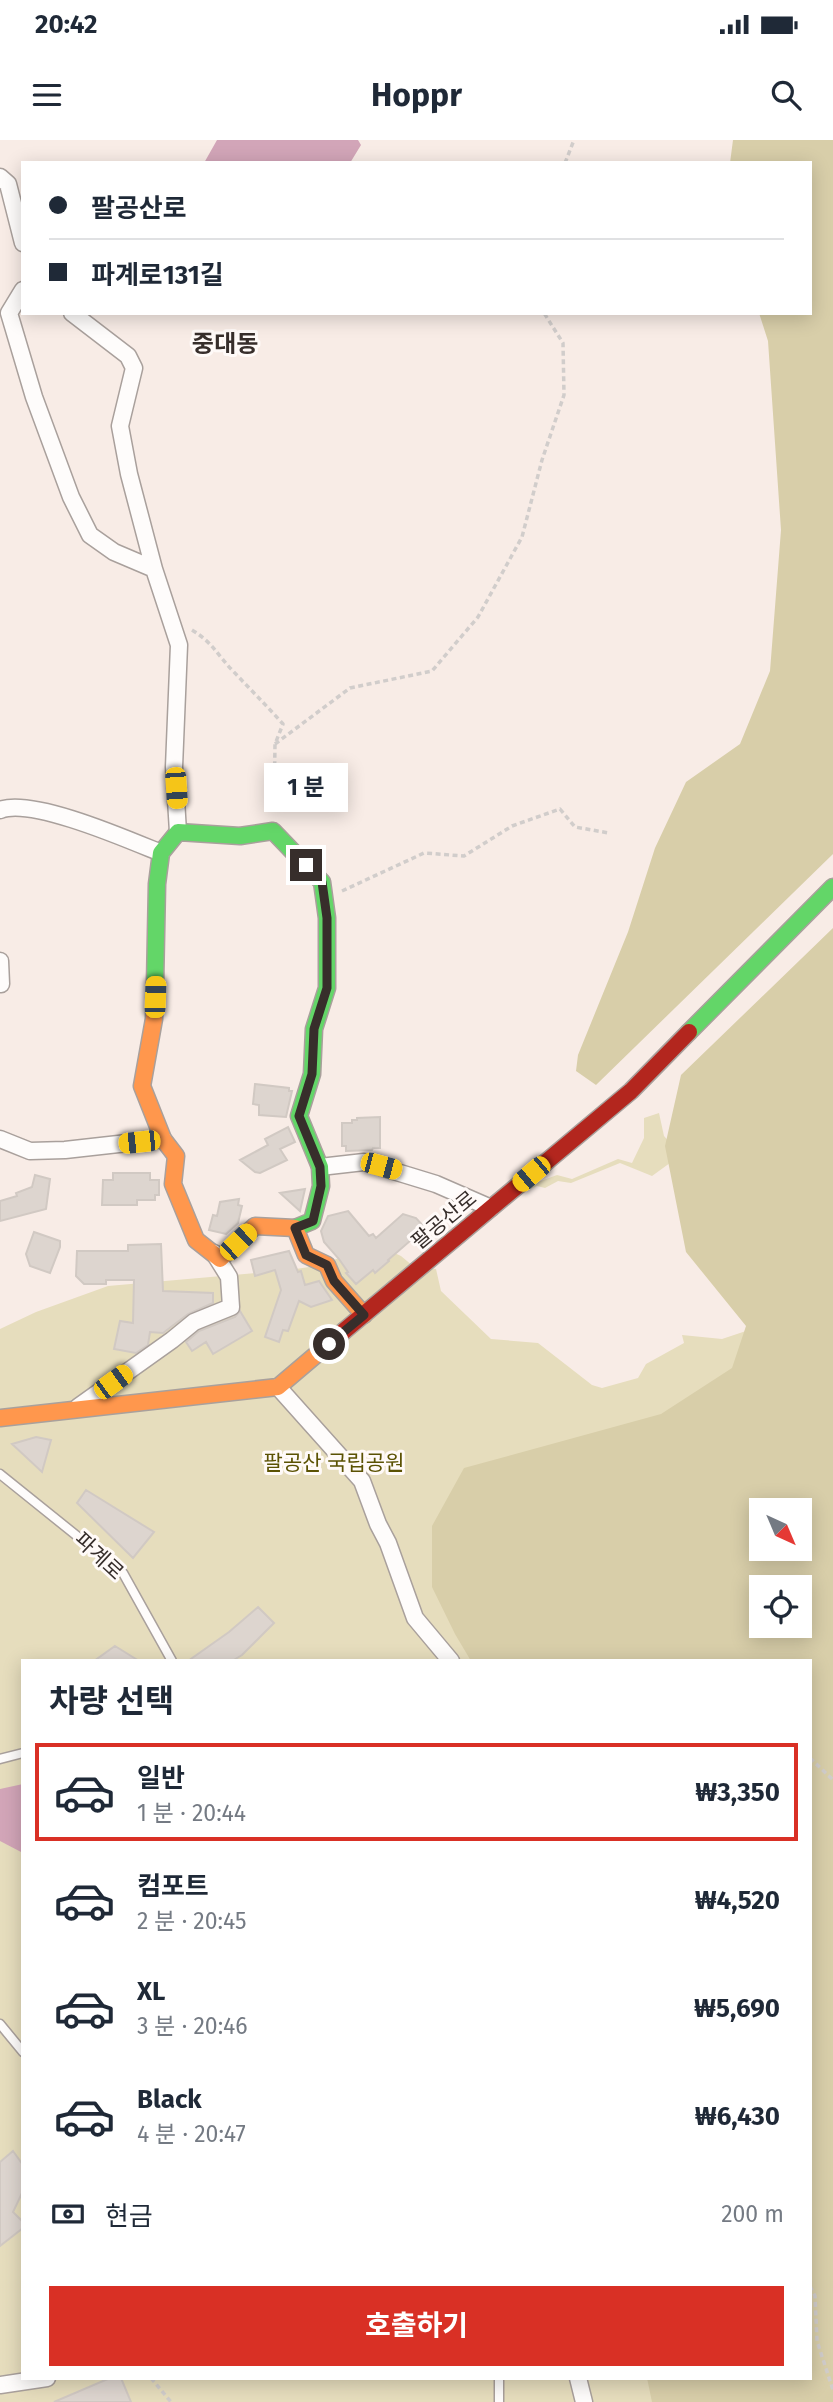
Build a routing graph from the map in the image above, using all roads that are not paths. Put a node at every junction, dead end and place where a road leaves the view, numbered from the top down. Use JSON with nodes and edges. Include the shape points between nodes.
{"nodes":[{"id":1,"x":0,"y":177,"type":"edge"},
{"id":2,"x":21,"y":235,"type":"edge"},
{"id":3,"x":21,"y":293,"type":"edge"},
{"id":4,"x":75,"y":315,"type":"edge"},
{"id":5,"x":154,"y":569,"type":"junction"},
{"id":6,"x":0,"y":810,"type":"edge"},
{"id":7,"x":178,"y":832,"type":"junction"},
{"id":8,"x":161,"y":853,"type":"junction"},
{"id":9,"x":833,"y":887,"type":"edge"},
{"id":10,"x":0,"y":961,"type":"edge"},
{"id":11,"x":1,"y":984,"type":"edge"},
{"id":12,"x":0,"y":1139,"type":"edge"},
{"id":13,"x":163,"y":1139,"type":"junction"},
{"id":14,"x":320,"y":1167,"type":"junction"},
{"id":15,"x":491,"y":1208,"type":"junction"},
{"id":16,"x":295,"y":1228,"type":"junction"},
{"id":17,"x":214,"y":1253,"type":"junction"},
{"id":18,"x":364,"y":1315,"type":"junction"},
{"id":19,"x":278,"y":1387,"type":"junction"},
{"id":20,"x":73,"y":1411,"type":"junction"},
{"id":21,"x":0,"y":1418,"type":"edge"},
{"id":22,"x":0,"y":1474,"type":"edge"},
{"id":23,"x":171,"y":1659,"type":"edge"},
{"id":24,"x":449,"y":1659,"type":"edge"},
{"id":25,"x":21,"y":1754,"type":"edge"},
{"id":26,"x":0,"y":1759,"type":"edge"},
{"id":27,"x":0,"y":2024,"type":"edge"},
{"id":28,"x":21,"y":2050,"type":"edge"},
{"id":29,"x":34,"y":2380,"type":"edge"},
{"id":30,"x":499,"y":2380,"type":"edge"},
{"id":31,"x":578,"y":2380,"type":"edge"},
{"id":32,"x":0,"y":2385,"type":"edge"},
{"id":33,"x":499,"y":2402,"type":"edge"},
{"id":34,"x":584,"y":2402,"type":"edge"}],
"edges":[{"from":1,"to":2,"type":"street","via":[[8,184]]},
{"from":3,"to":5,"type":"street","via":[[9,313],[71,497],[90,536]]},
{"from":4,"to":5,"type":"street","via":[[128,356],[134,368],[120,426]]},
{"from":5,"to":7,"type":"street","via":[[179,645],[174,767]]},
{"from":6,"to":8,"type":"street","via":[[38,810],[72,819]]},
{"from":7,"to":8,"type":"street"},
{"from":7,"to":14,"type":"street","via":[[240,836],[273,831],[322,882],[327,988],[314,1029],[312,1074],[299,1116]]},
{"from":8,"to":13,"type":"street","via":[[154,1019],[142,1086]]},
{"from":9,"to":15,"type":"street","name":"팔공산로","via":[[631,1091]]},
{"from":10,"to":11,"type":"street"},
{"from":12,"to":13,"type":"street","via":[[30,1151]]},
{"from":13,"to":17,"type":"street","via":[[176,1156],[173,1184],[196,1240]]},
{"from":14,"to":15,"type":"street","via":[[364,1161]]},
{"from":14,"to":16,"type":"street","via":[[313,1221]]},
{"from":15,"to":18,"type":"street","name":"팔공산로"},
{"from":16,"to":17,"type":"street","via":[[255,1226],[220,1259]]},
{"from":16,"to":18,"type":"street","via":[[306,1255],[327,1265],[334,1281]]},
{"from":17,"to":20,"type":"street","via":[[229,1277],[230,1307],[194,1322]]},
{"from":18,"to":19,"type":"street","name":"팔공산로"},
{"from":19,"to":20,"type":"street"},
{"from":19,"to":24,"type":"street","via":[[362,1481],[415,1618]]},
{"from":20,"to":21,"type":"street"},
{"from":22,"to":23,"type":"lane","name":"파계로","via":[[123,1573]]},
{"from":25,"to":26,"type":"lane"},
{"from":27,"to":28,"type":"lane"},
{"from":29,"to":32,"type":"street"},
{"from":30,"to":33,"type":"lane"},
{"from":31,"to":34,"type":"street"}]}
